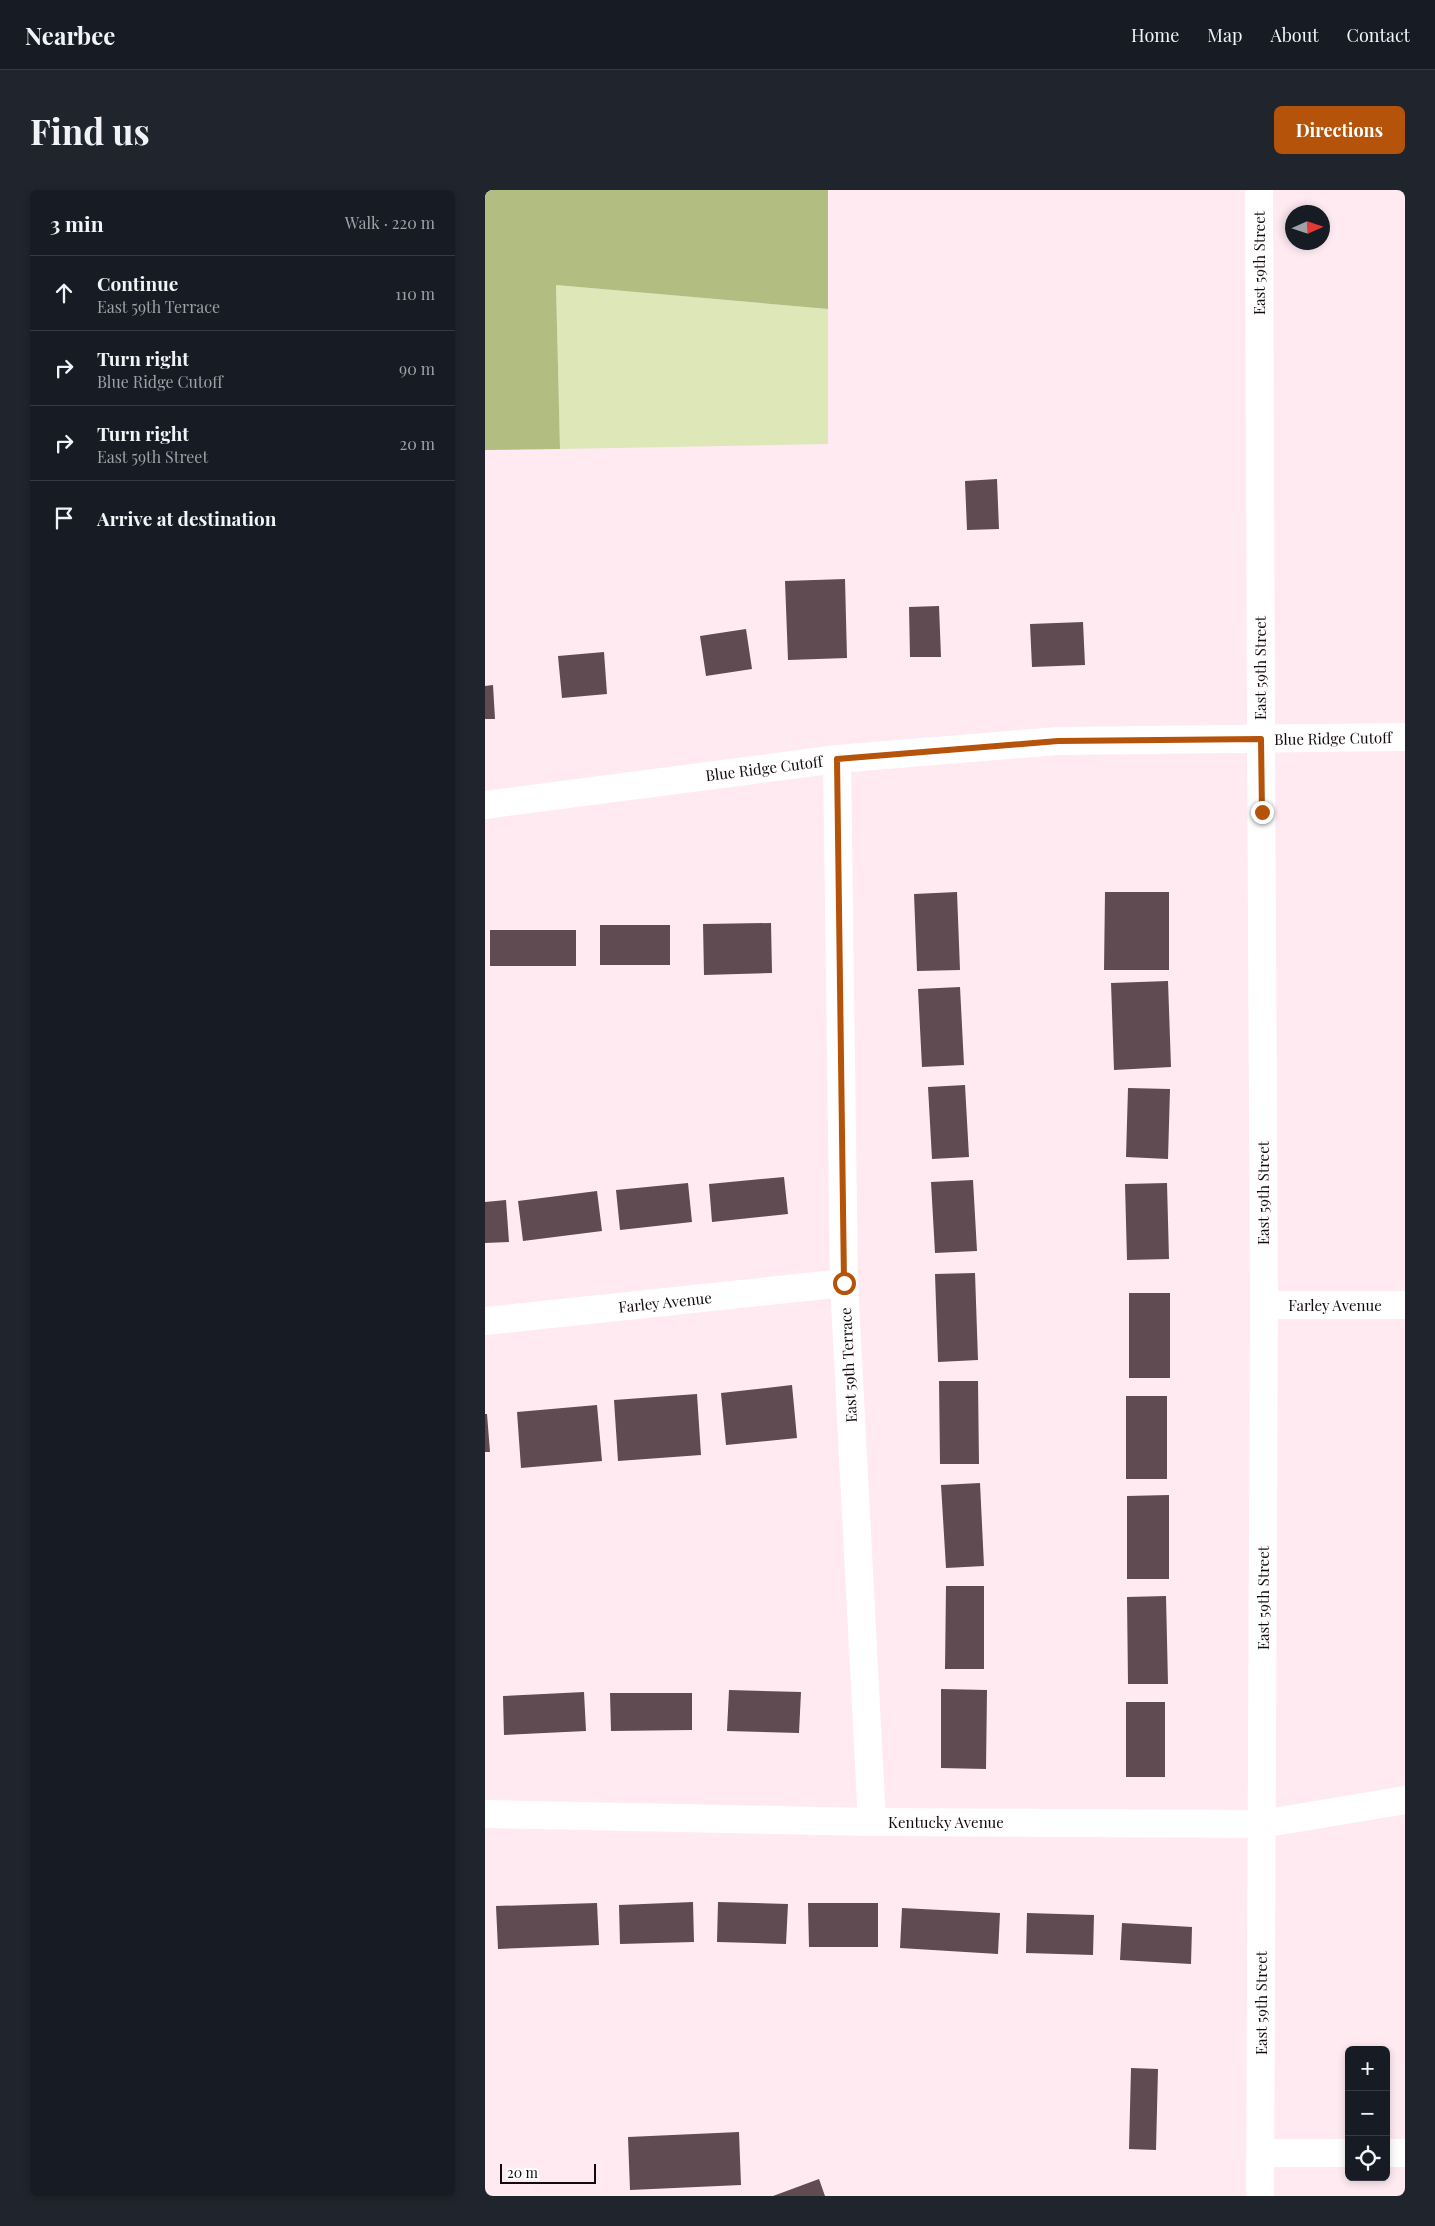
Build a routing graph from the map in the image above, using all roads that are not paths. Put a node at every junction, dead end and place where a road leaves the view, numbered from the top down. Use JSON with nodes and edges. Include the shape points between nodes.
{"nodes":[{"id":1,"x":1259,"y":190,"type":"edge"},
{"id":2,"x":1405,"y":737,"type":"edge"},
{"id":3,"x":1261,"y":739,"type":"junction"},
{"id":4,"x":837,"y":759,"type":"junction"},
{"id":5,"x":485,"y":805,"type":"edge"},
{"id":6,"x":844,"y":1283,"type":"junction"},
{"id":7,"x":1264,"y":1305,"type":"junction"},
{"id":8,"x":1405,"y":1305,"type":"edge"},
{"id":9,"x":485,"y":1321,"type":"edge"},
{"id":10,"x":1405,"y":1800,"type":"edge"},
{"id":11,"x":485,"y":1814,"type":"edge"},
{"id":12,"x":872,"y":1822,"type":"junction"},
{"id":13,"x":1262,"y":1824,"type":"junction"},
{"id":14,"x":1261,"y":2153,"type":"junction"},
{"id":15,"x":1345,"y":2153,"type":"edge"},
{"id":16,"x":1390,"y":2153,"type":"edge"},
{"id":17,"x":1405,"y":2153,"type":"edge"},
{"id":18,"x":1261,"y":2196,"type":"edge"}],
"edges":[{"from":1,"to":3,"type":"street","name":"East 59th Street"},
{"from":2,"to":3,"type":"street","name":"Blue Ridge Cutoff"},
{"from":3,"to":4,"type":"street","name":"Blue Ridge Cutoff","via":[[1058,741]]},
{"from":3,"to":7,"type":"street","name":"East 59th Street"},
{"from":4,"to":5,"type":"street","name":"Blue Ridge Cutoff"},
{"from":4,"to":6,"type":"street","name":"East 59th Terrace"},
{"from":6,"to":9,"type":"street","name":"Farley Avenue"},
{"from":6,"to":12,"type":"street","name":"East 59th Terrace"},
{"from":7,"to":8,"type":"street","name":"Farley Avenue"},
{"from":7,"to":13,"type":"street","name":"East 59th Street"},
{"from":10,"to":13,"type":"street","name":"Kentucky Avenue"},
{"from":11,"to":12,"type":"street","name":"Kentucky Avenue"},
{"from":12,"to":13,"type":"street","name":"Kentucky Avenue"},
{"from":13,"to":14,"type":"street","name":"East 59th Street"},
{"from":14,"to":15,"type":"street"},
{"from":14,"to":18,"type":"street","name":"East 59th Street"},
{"from":16,"to":17,"type":"street"}]}
